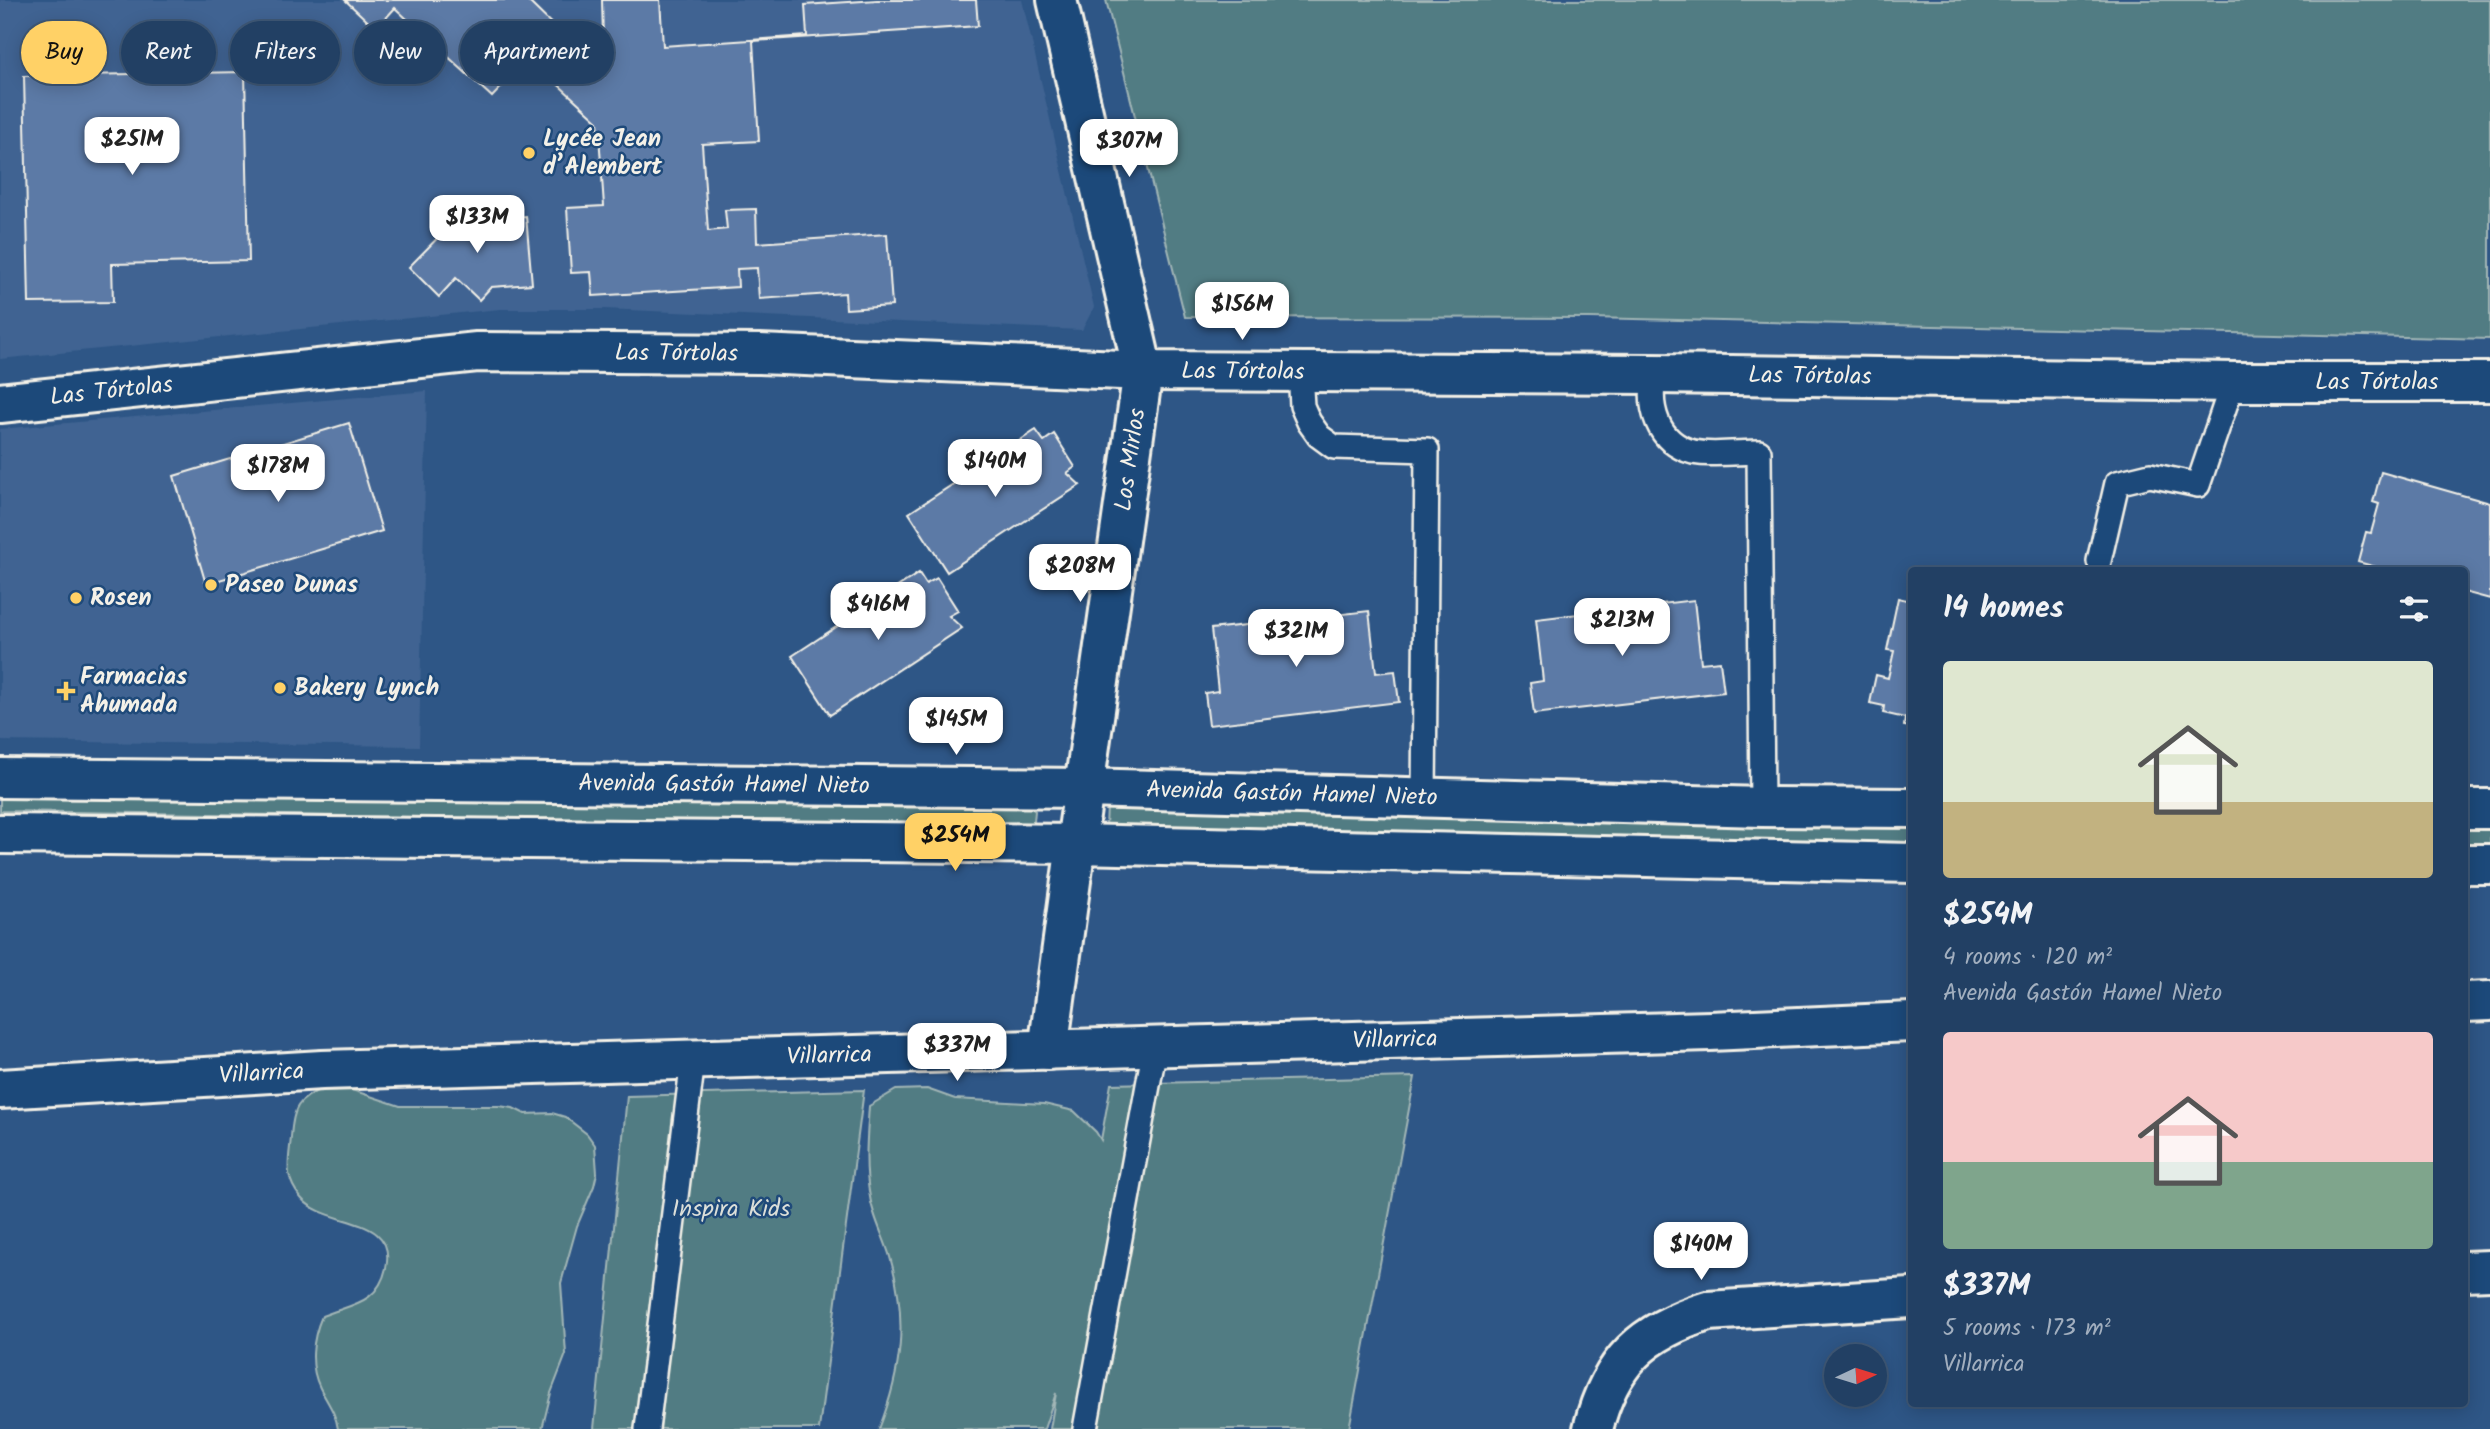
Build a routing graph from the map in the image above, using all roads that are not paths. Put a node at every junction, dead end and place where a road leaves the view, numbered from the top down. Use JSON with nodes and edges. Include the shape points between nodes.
{"nodes":[{"id":1,"x":1057,"y":0,"type":"edge"},
{"id":2,"x":1143,"y":371,"type":"junction"},
{"id":3,"x":1304,"y":372,"type":"junction"},
{"id":4,"x":1655,"y":374,"type":"junction"},
{"id":5,"x":2234,"y":382,"type":"junction"},
{"id":6,"x":2490,"y":382,"type":"edge"},
{"id":7,"x":0,"y":403,"type":"edge"},
{"id":8,"x":2099,"y":561,"type":"dead end"},
{"id":9,"x":0,"y":778,"type":"edge"},
{"id":10,"x":1084,"y":788,"type":"junction"},
{"id":11,"x":1424,"y":798,"type":"junction"},
{"id":12,"x":1762,"y":807,"type":"junction"},
{"id":13,"x":1908,"y":808,"type":"edge"},
{"id":14,"x":2468,"y":809,"type":"edge"},
{"id":15,"x":2490,"y":809,"type":"edge"},
{"id":16,"x":0,"y":834,"type":"edge"},
{"id":17,"x":1076,"y":844,"type":"junction"},
{"id":18,"x":1908,"y":863,"type":"edge"},
{"id":19,"x":2468,"y":864,"type":"edge"},
{"id":20,"x":2490,"y":864,"type":"edge"},
{"id":21,"x":2490,"y":1001,"type":"edge"},
{"id":22,"x":2468,"y":1002,"type":"edge"},
{"id":23,"x":1908,"y":1022,"type":"edge"},
{"id":24,"x":1155,"y":1047,"type":"junction"},
{"id":25,"x":1048,"y":1050,"type":"junction"},
{"id":26,"x":693,"y":1060,"type":"junction"},
{"id":27,"x":0,"y":1089,"type":"edge"},
{"id":28,"x":2490,"y":1270,"type":"edge"},
{"id":29,"x":2468,"y":1271,"type":"edge"},
{"id":30,"x":1908,"y":1298,"type":"edge"},
{"id":31,"x":646,"y":1429,"type":"edge"},
{"id":32,"x":1085,"y":1429,"type":"edge"},
{"id":33,"x":1593,"y":1429,"type":"edge"}],
"edges":[{"from":1,"to":2,"type":"street","name":"Los Mirlos"},
{"from":2,"to":3,"type":"street","name":"Las Tórtolas"},
{"from":2,"to":7,"type":"street","name":"Las Tórtolas","via":[[760,354],[477,352]]},
{"from":2,"to":10,"type":"street","name":"Los Mirlos"},
{"from":3,"to":4,"type":"street","name":"Las Tórtolas"},
{"from":3,"to":11,"type":"lane","via":[[1302,406],[1309,422],[1334,447],[1427,450]]},
{"from":4,"to":5,"type":"street","name":"Las Tórtolas"},
{"from":4,"to":12,"type":"lane","via":[[1650,391],[1652,409],[1670,440],[1695,453],[1759,452]]},
{"from":5,"to":6,"type":"street","name":"Las Tórtolas"},
{"from":5,"to":8,"type":"lane","via":[[2198,485],[2150,475],[2117,482]]},
{"from":9,"to":10,"type":"street","name":"Avenida Gastón Hamel Nieto"},
{"from":10,"to":11,"type":"street","name":"Avenida Gastón Hamel Nieto"},
{"from":10,"to":17,"type":"street","name":"Los Mirlos"},
{"from":11,"to":12,"type":"street","name":"Avenida Gastón Hamel Nieto"},
{"from":12,"to":13,"type":"street","name":"Avenida Gastón Hamel Nieto"},
{"from":14,"to":15,"type":"street"},
{"from":16,"to":17,"type":"street"},
{"from":17,"to":18,"type":"street"},
{"from":17,"to":25,"type":"street","name":"Los Mirlos"},
{"from":19,"to":20,"type":"street"},
{"from":21,"to":22,"type":"street"},
{"from":23,"to":24,"type":"street","name":"Villarrica"},
{"from":24,"to":25,"type":"street","name":"Villarrica"},
{"from":24,"to":32,"type":"lane"},
{"from":25,"to":26,"type":"street","name":"Villarrica"},
{"from":26,"to":27,"type":"street","name":"Villarrica","via":[[322,1070]]},
{"from":26,"to":31,"type":"lane"},
{"from":28,"to":29,"type":"street"},
{"from":30,"to":33,"type":"street","via":[[1708,1311],[1681,1319],[1653,1334],[1614,1374]]}]}
